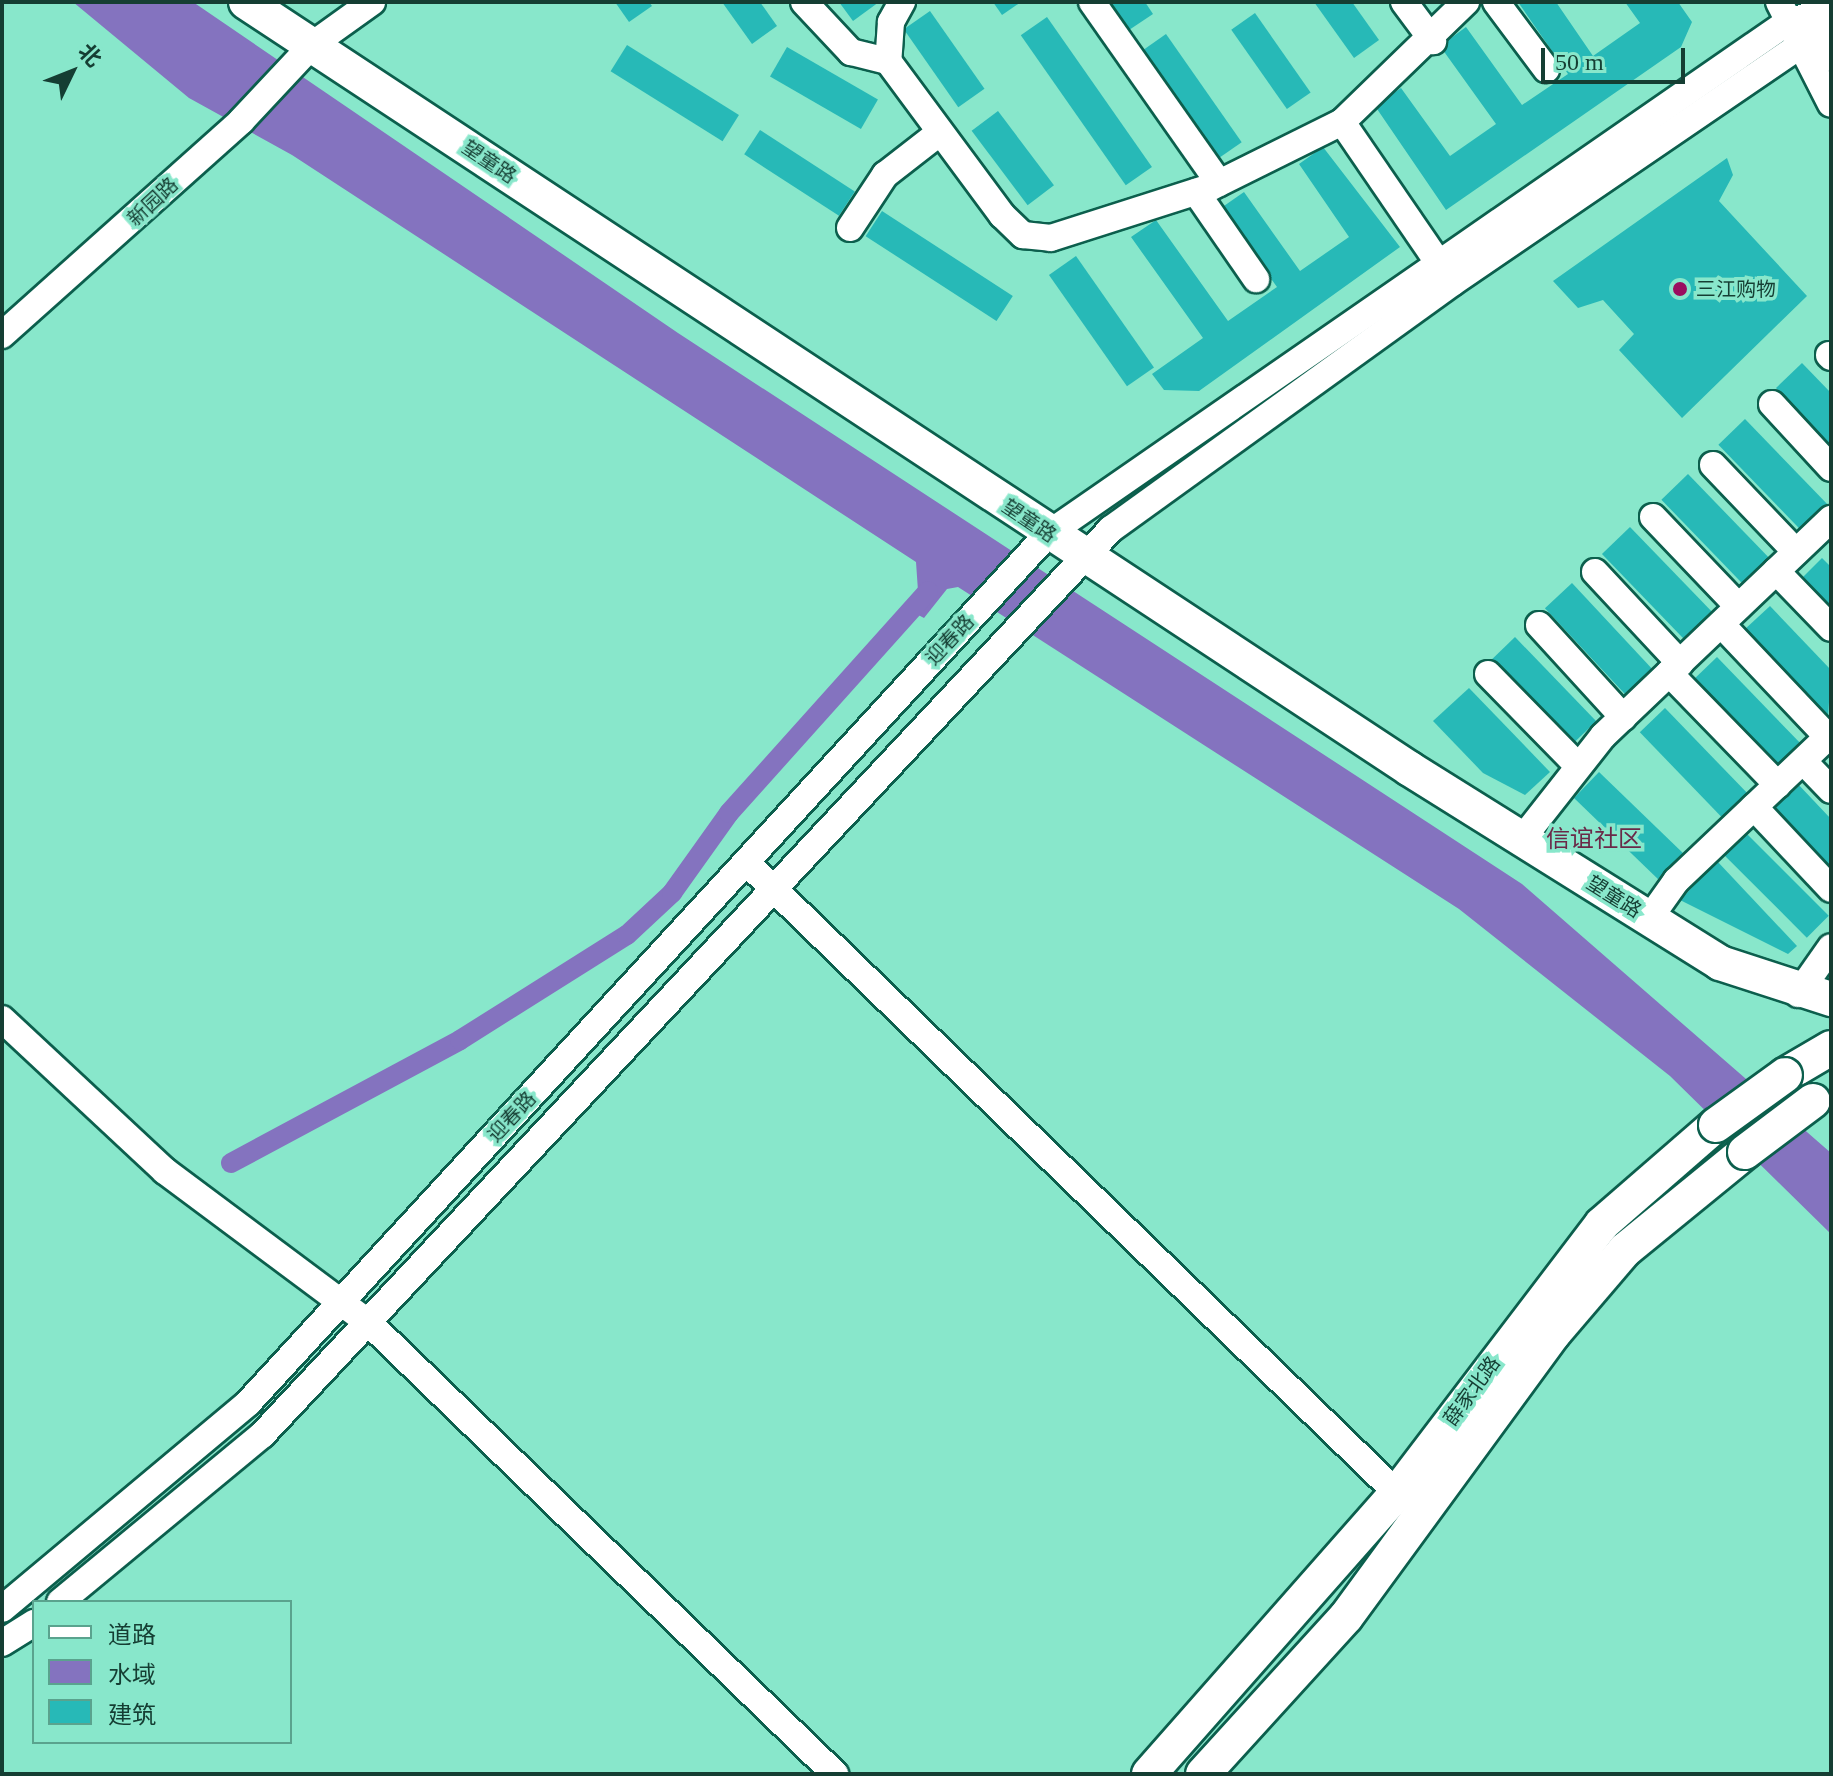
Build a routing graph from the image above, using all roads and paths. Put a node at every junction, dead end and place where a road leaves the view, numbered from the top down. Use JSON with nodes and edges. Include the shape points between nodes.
{"nodes":[{"id":1,"x":246,"y":2,"type":"edge"},
{"id":2,"x":372,"y":2,"type":"edge"},
{"id":3,"x":804,"y":2,"type":"edge"},
{"id":4,"x":902,"y":2,"type":"edge"},
{"id":5,"x":1092,"y":2,"type":"edge"},
{"id":6,"x":1404,"y":2,"type":"edge"},
{"id":7,"x":1466,"y":2,"type":"edge"},
{"id":8,"x":1496,"y":2,"type":"edge"},
{"id":9,"x":1806,"y":17,"type":"edge"},
{"id":10,"x":1433,"y":41,"type":"junction"},
{"id":11,"x":305,"y":53,"type":"junction"},
{"id":12,"x":1831,"y":58,"type":"edge"},
{"id":13,"x":888,"y":61,"type":"junction"},
{"id":14,"x":1546,"y":69,"type":"dead end"},
{"id":15,"x":1831,"y":104,"type":"edge"},
{"id":16,"x":1342,"y":122,"type":"junction"},
{"id":17,"x":939,"y":133,"type":"junction"},
{"id":18,"x":1208,"y":188,"type":"junction"},
{"id":19,"x":850,"y":228,"type":"dead end"},
{"id":20,"x":1445,"y":272,"type":"junction"},
{"id":21,"x":1256,"y":279,"type":"dead end"},
{"id":22,"x":2,"y":335,"type":"edge"},
{"id":23,"x":1772,"y":404,"type":"dead end"},
{"id":24,"x":1713,"y":465,"type":"dead end"},
{"id":25,"x":1831,"y":468,"type":"edge"},
{"id":26,"x":1653,"y":517,"type":"dead end"},
{"id":27,"x":1830,"y":523,"type":"edge"},
{"id":28,"x":1048,"y":534,"type":"junction"},
{"id":29,"x":1796,"y":552,"type":"junction"},
{"id":30,"x":1085,"y":558,"type":"junction"},
{"id":31,"x":1776,"y":571,"type":"junction"},
{"id":32,"x":1595,"y":572,"type":"dead end"},
{"id":33,"x":1730,"y":615,"type":"junction"},
{"id":34,"x":1539,"y":625,"type":"dead end"},
{"id":35,"x":1831,"y":628,"type":"edge"},
{"id":36,"x":1675,"y":668,"type":"junction"},
{"id":37,"x":1488,"y":674,"type":"dead end"},
{"id":38,"x":1623,"y":717,"type":"junction"},
{"id":39,"x":1830,"y":736,"type":"edge"},
{"id":40,"x":1803,"y":761,"type":"junction"},
{"id":41,"x":1577,"y":765,"type":"junction"},
{"id":42,"x":1778,"y":785,"type":"junction"},
{"id":43,"x":1831,"y":790,"type":"edge"},
{"id":44,"x":1754,"y":807,"type":"junction"},
{"id":45,"x":1522,"y":839,"type":"junction"},
{"id":46,"x":746,"y":862,"type":"junction"},
{"id":47,"x":1831,"y":889,"type":"edge"},
{"id":48,"x":776,"y":894,"type":"junction"},
{"id":49,"x":1649,"y":919,"type":"junction"},
{"id":50,"x":1831,"y":947,"type":"edge"},
{"id":51,"x":1814,"y":997,"type":"edge"},
{"id":52,"x":2,"y":1019,"type":"edge"},
{"id":53,"x":1831,"y":1048,"type":"edge"},
{"id":54,"x":1822,"y":1095,"type":"edge"},
{"id":55,"x":339,"y":1304,"type":"junction"},
{"id":56,"x":369,"y":1323,"type":"junction"},
{"id":57,"x":1397,"y":1493,"type":"junction"},
{"id":58,"x":62,"y":1600,"type":"edge"},
{"id":59,"x":2,"y":1609,"type":"edge"},
{"id":60,"x":32,"y":1624,"type":"edge"},
{"id":61,"x":2,"y":1643,"type":"edge"},
{"id":62,"x":835,"y":1774,"type":"edge"},
{"id":63,"x":1149,"y":1774,"type":"edge"},
{"id":64,"x":1203,"y":1774,"type":"edge"}],
"edges":[{"from":1,"to":11,"type":"main road","name":"望童路"},
{"from":2,"to":11,"type":"street","name":"新园路"},
{"from":3,"to":13,"type":"street","via":[[851,52]]},
{"from":4,"to":13,"type":"street","via":[[891,22]]},
{"from":5,"to":18,"type":"street"},
{"from":6,"to":10,"type":"street"},
{"from":7,"to":10,"type":"street"},
{"from":8,"to":14,"type":"street"},
{"from":9,"to":12,"type":"street"},
{"from":9,"to":15,"type":"street"},
{"from":9,"to":20,"type":"street"},
{"from":10,"to":16,"type":"street"},
{"from":11,"to":22,"type":"street","name":"新园路","via":[[241,121]]},
{"from":11,"to":28,"type":"main road","name":"望童路"},
{"from":13,"to":17,"type":"street"},
{"from":16,"to":18,"type":"street"},
{"from":16,"to":20,"type":"street"},
{"from":17,"to":18,"type":"street","via":[[1023,235],[1079,232]]},
{"from":17,"to":19,"type":"street","via":[[885,175]]},
{"from":18,"to":21,"type":"street"},
{"from":20,"to":28,"type":"street","name":"迎春路"},
{"from":20,"to":30,"type":"street","name":"迎春路","via":[[1111,529]]},
{"from":23,"to":25,"type":"street"},
{"from":24,"to":29,"type":"street"},
{"from":26,"to":33,"type":"street"},
{"from":27,"to":29,"type":"street"},
{"from":28,"to":30,"type":"main road","name":"望童路"},
{"from":28,"to":46,"type":"street","name":"迎春路"},
{"from":29,"to":31,"type":"street"},
{"from":30,"to":45,"type":"main road","name":"望童路"},
{"from":30,"to":48,"type":"street","name":"迎春路"},
{"from":31,"to":33,"type":"street"},
{"from":31,"to":35,"type":"street"},
{"from":32,"to":36,"type":"street"},
{"from":33,"to":36,"type":"street"},
{"from":33,"to":39,"type":"street"},
{"from":34,"to":38,"type":"street"},
{"from":36,"to":38,"type":"street"},
{"from":36,"to":42,"type":"street"},
{"from":37,"to":41,"type":"street"},
{"from":38,"to":41,"type":"street"},
{"from":39,"to":40,"type":"street"},
{"from":40,"to":42,"type":"street"},
{"from":40,"to":43,"type":"street"},
{"from":41,"to":45,"type":"street"},
{"from":42,"to":44,"type":"street"},
{"from":44,"to":47,"type":"street"},
{"from":44,"to":49,"type":"street","via":[[1676,881]]},
{"from":45,"to":49,"type":"main road","name":"望童路"},
{"from":46,"to":48,"type":"street"},
{"from":46,"to":55,"type":"street","name":"迎春路"},
{"from":48,"to":56,"type":"street","name":"迎春路"},
{"from":48,"to":57,"type":"street"},
{"from":49,"to":51,"type":"main road","name":"望童路","via":[[1720,963]]},
{"from":50,"to":51,"type":"street"},
{"from":52,"to":55,"type":"street","via":[[165,1171]]},
{"from":53,"to":57,"type":"main road","name":"薛家北路","bridge":true,"via":[[1716,1125],[1602,1224]]},
{"from":54,"to":64,"type":"main road","name":"薛家北路","bridge":true,"via":[[1625,1250],[1554,1333],[1346,1617]]},
{"from":55,"to":56,"type":"street"},
{"from":55,"to":59,"type":"street","name":"迎春路","via":[[248,1403]]},
{"from":56,"to":58,"type":"street","name":"迎春路","via":[[262,1435]]},
{"from":56,"to":62,"type":"street"},
{"from":57,"to":63,"type":"main road","name":"薛家北路"},
{"from":60,"to":61,"type":"street"}]}
